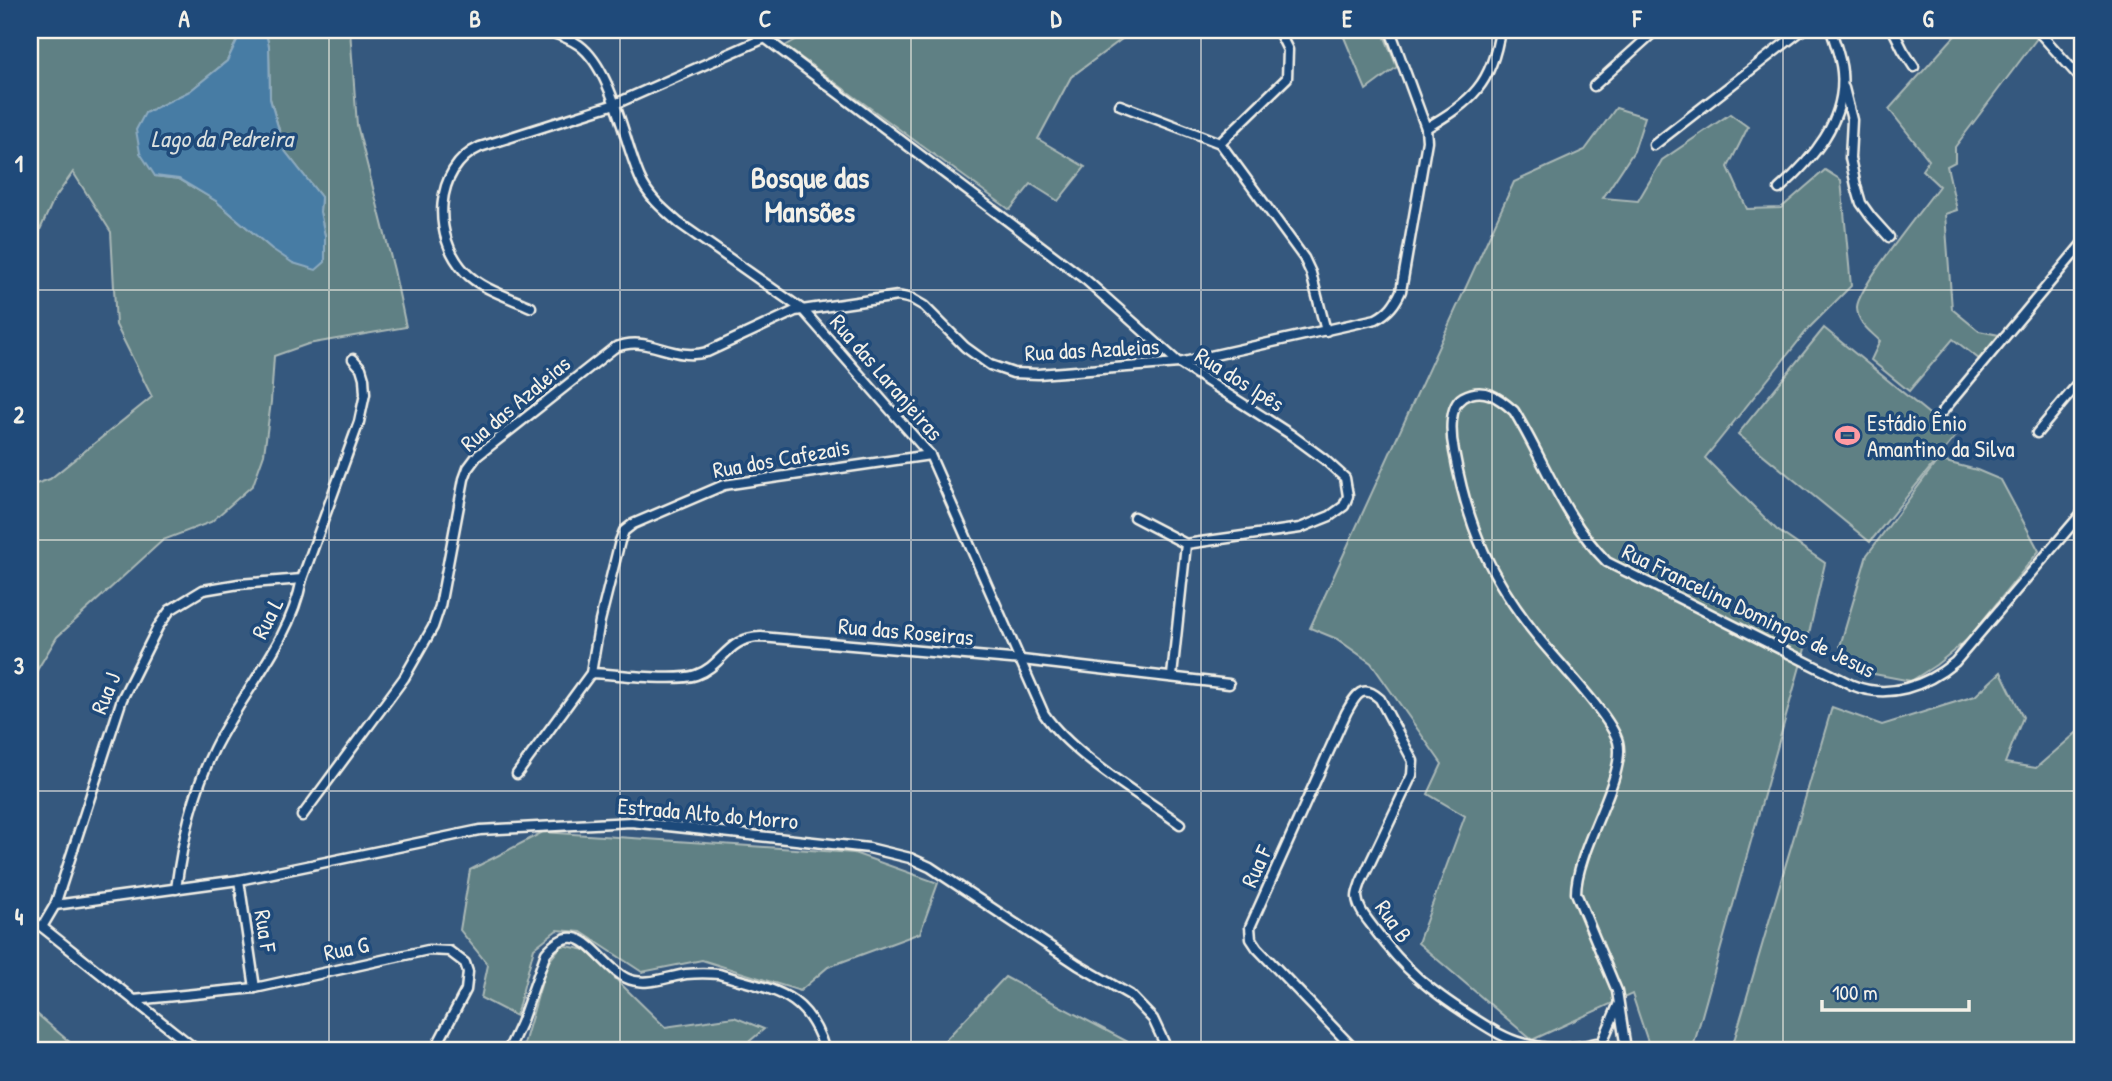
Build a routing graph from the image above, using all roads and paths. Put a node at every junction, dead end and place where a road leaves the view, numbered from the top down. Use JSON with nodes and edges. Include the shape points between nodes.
{"nodes":[{"id":1,"x":544,"y":30,"type":"edge"},
{"id":2,"x":1278,"y":30,"type":"edge"},
{"id":3,"x":1390,"y":30,"type":"edge"},
{"id":4,"x":1500,"y":30,"type":"edge"},
{"id":5,"x":1656,"y":30,"type":"edge"},
{"id":6,"x":1802,"y":30,"type":"edge"},
{"id":7,"x":1831,"y":30,"type":"edge"},
{"id":8,"x":1893,"y":30,"type":"edge"},
{"id":9,"x":2037,"y":30,"type":"edge"},
{"id":10,"x":2052,"y":30,"type":"edge"},
{"id":11,"x":763,"y":34,"type":"edge"},
{"id":12,"x":2045,"y":39,"type":"junction"},
{"id":13,"x":1914,"y":67,"type":"dead end"},
{"id":14,"x":2082,"y":80,"type":"edge"},
{"id":15,"x":1843,"y":85,"type":"junction"},
{"id":16,"x":1594,"y":86,"type":"dead end"},
{"id":17,"x":615,"y":104,"type":"junction"},
{"id":18,"x":1120,"y":105,"type":"dead end"},
{"id":19,"x":1426,"y":128,"type":"junction"},
{"id":20,"x":1220,"y":143,"type":"junction"},
{"id":21,"x":1654,"y":145,"type":"dead end"},
{"id":22,"x":1779,"y":189,"type":"dead end"},
{"id":23,"x":1889,"y":236,"type":"dead end"},
{"id":24,"x":2082,"y":244,"type":"edge"},
{"id":25,"x":531,"y":307,"type":"dead end"},
{"id":26,"x":803,"y":310,"type":"junction"},
{"id":27,"x":1326,"y":331,"type":"junction"},
{"id":28,"x":353,"y":359,"type":"dead end"},
{"id":29,"x":1179,"y":363,"type":"junction"},
{"id":30,"x":2082,"y":379,"type":"edge"},
{"id":31,"x":1942,"y":412,"type":"dead end"},
{"id":32,"x":2036,"y":433,"type":"dead end"},
{"id":33,"x":930,"y":455,"type":"junction"},
{"id":34,"x":2082,"y":513,"type":"edge"},
{"id":35,"x":1134,"y":517,"type":"dead end"},
{"id":36,"x":1186,"y":544,"type":"junction"},
{"id":37,"x":302,"y":579,"type":"junction"},
{"id":38,"x":1022,"y":660,"type":"junction"},
{"id":39,"x":591,"y":673,"type":"junction"},
{"id":40,"x":1172,"y":677,"type":"junction"},
{"id":41,"x":1229,"y":684,"type":"dead end"},
{"id":42,"x":1380,"y":699,"type":"joint"},
{"id":43,"x":517,"y":774,"type":"dead end"},
{"id":44,"x":302,"y":816,"type":"dead end"},
{"id":45,"x":1180,"y":824,"type":"dead end"},
{"id":46,"x":239,"y":880,"type":"junction"},
{"id":47,"x":176,"y":889,"type":"junction"},
{"id":48,"x":55,"y":905,"type":"junction"},
{"id":49,"x":30,"y":920,"type":"edge"},
{"id":50,"x":43,"y":927,"type":"junction"},
{"id":51,"x":256,"y":988,"type":"junction"},
{"id":52,"x":134,"y":1000,"type":"junction"},
{"id":53,"x":1618,"y":1005,"type":"junction"},
{"id":54,"x":1626,"y":1049,"type":"dead end"},
{"id":55,"x":1578,"y":1050,"type":"edge"},
{"id":56,"x":198,"y":1051,"type":"edge"},
{"id":57,"x":434,"y":1051,"type":"edge"},
{"id":58,"x":508,"y":1051,"type":"edge"},
{"id":59,"x":825,"y":1051,"type":"edge"},
{"id":60,"x":1168,"y":1051,"type":"edge"},
{"id":61,"x":1356,"y":1051,"type":"edge"}],
"edges":[{"from":1,"to":17,"type":"street","name":"Rua das Laranjeiras","via":[[585,50]]},
{"from":2,"to":20,"type":"street","via":[[1288,50],[1287,78]]},
{"from":3,"to":19,"type":"street","name":"Rua das Azaleias"},
{"from":4,"to":19,"type":"street","via":[[1494,60],[1481,84],[1460,108]]},
{"from":5,"to":16,"type":"street"},
{"from":6,"to":21,"type":"street"},
{"from":7,"to":15,"type":"street"},
{"from":8,"to":13,"type":"street"},
{"from":9,"to":12,"type":"street"},
{"from":10,"to":12,"type":"street"},
{"from":11,"to":17,"type":"street"},
{"from":11,"to":29,"type":"street","name":"Rua dos Ipês","via":[[1086,280]]},
{"from":12,"to":14,"type":"street"},
{"from":15,"to":22,"type":"street","via":[[1830,130]]},
{"from":15,"to":23,"type":"street","via":[[1852,120],[1850,158],[1861,203]]},
{"from":17,"to":25,"type":"street","via":[[469,152],[449,180],[443,231],[456,262],[471,278]]},
{"from":17,"to":26,"type":"street","name":"Rua das Laranjeiras","via":[[640,179],[661,207]]},
{"from":18,"to":20,"type":"street"},
{"from":19,"to":27,"type":"street","name":"Rua das Azaleias","via":[[1396,302],[1377,319]]},
{"from":20,"to":27,"type":"street","via":[[1304,258]]},
{"from":24,"to":31,"type":"street"},
{"from":26,"to":29,"type":"street","name":"Rua das Azaleias","via":[[884,297],[912,299],[965,347],[990,365],[1013,373]]},
{"from":26,"to":33,"type":"street","name":"Rua das Laranjeiras"},
{"from":26,"to":44,"type":"street","name":"Rua das Azaleias","via":[[693,356],[634,342],[614,348],[477,456],[464,479],[433,628],[404,678]]},
{"from":27,"to":29,"type":"street","name":"Rua das Azaleias"},
{"from":28,"to":37,"type":"street","name":"Rua L","via":[[364,378],[359,422]]},
{"from":29,"to":36,"type":"street","name":"Rua dos Ipês","via":[[1324,458],[1348,487],[1339,512],[1300,528]]},
{"from":30,"to":32,"type":"street"},
{"from":33,"to":38,"type":"street","name":"Rua das Laranjeiras"},
{"from":33,"to":39,"type":"street","name":"Rua dos Cafezais","via":[[724,485],[633,524],[620,541]]},
{"from":34,"to":53,"type":"street","name":"Rua Francelina Domingos de Jesus","via":[[1955,662],[1910,687],[1870,692],[1607,562],[1567,512],[1514,411],[1485,391],[1459,400],[1451,438],[1469,518],[1488,564],[1509,600],[1618,738],[1616,771],[1582,859],[1576,893],[1617,991]]},
{"from":35,"to":36,"type":"street"},
{"from":36,"to":40,"type":"street"},
{"from":37,"to":47,"type":"street","name":"Rua L","via":[[286,629],[208,761]]},
{"from":37,"to":48,"type":"street","name":"Rua J","via":[[203,590],[170,610],[122,699]]},
{"from":38,"to":39,"type":"street","name":"Rua das Roseiras","via":[[749,637],[696,675]]},
{"from":38,"to":40,"type":"street","name":"Rua das Roseiras"},
{"from":38,"to":45,"type":"street","name":"Rua das Laranjeiras","via":[[1055,730]]},
{"from":39,"to":43,"type":"street","name":"Rua dos Cafezais"},
{"from":40,"to":41,"type":"street","name":"Rua das Roseiras"},
{"from":42,"to":55,"type":"street","name":"Rua B","via":[[1413,761],[1412,775],[1361,881],[1359,907],[1398,960],[1434,992],[1493,1031],[1542,1048]]},
{"from":42,"to":61,"type":"street","name":"Rua F","via":[[1364,691],[1355,697],[1250,927],[1257,948]]},
{"from":46,"to":47,"type":"street","name":"Estrada Alto do Morro"},
{"from":46,"to":51,"type":"street","name":"Rua F"},
{"from":46,"to":60,"type":"street","name":"Estrada Alto do Morro","via":[[480,830],[631,821],[869,848],[930,867],[1130,995],[1153,1019]]},
{"from":47,"to":48,"type":"street","name":"Estrada Alto do Morro"},
{"from":48,"to":50,"type":"street","name":"Rua J"},
{"from":49,"to":50,"type":"street"},
{"from":50,"to":52,"type":"street"},
{"from":51,"to":52,"type":"street","name":"Rua G"},
{"from":51,"to":57,"type":"street","name":"Rua G","via":[[428,950],[449,951],[466,963],[468,981]]},
{"from":52,"to":56,"type":"street"},
{"from":53,"to":54,"type":"street","name":"Rua Francelina Domingos de Jesus"},
{"from":53,"to":55,"type":"street","name":"Rua B","via":[[1600,1040]]},
{"from":58,"to":59,"type":"street","via":[[546,953],[552,945],[572,938],[583,940],[625,978],[637,982],[719,974],[790,998],[807,1012]]}]}
